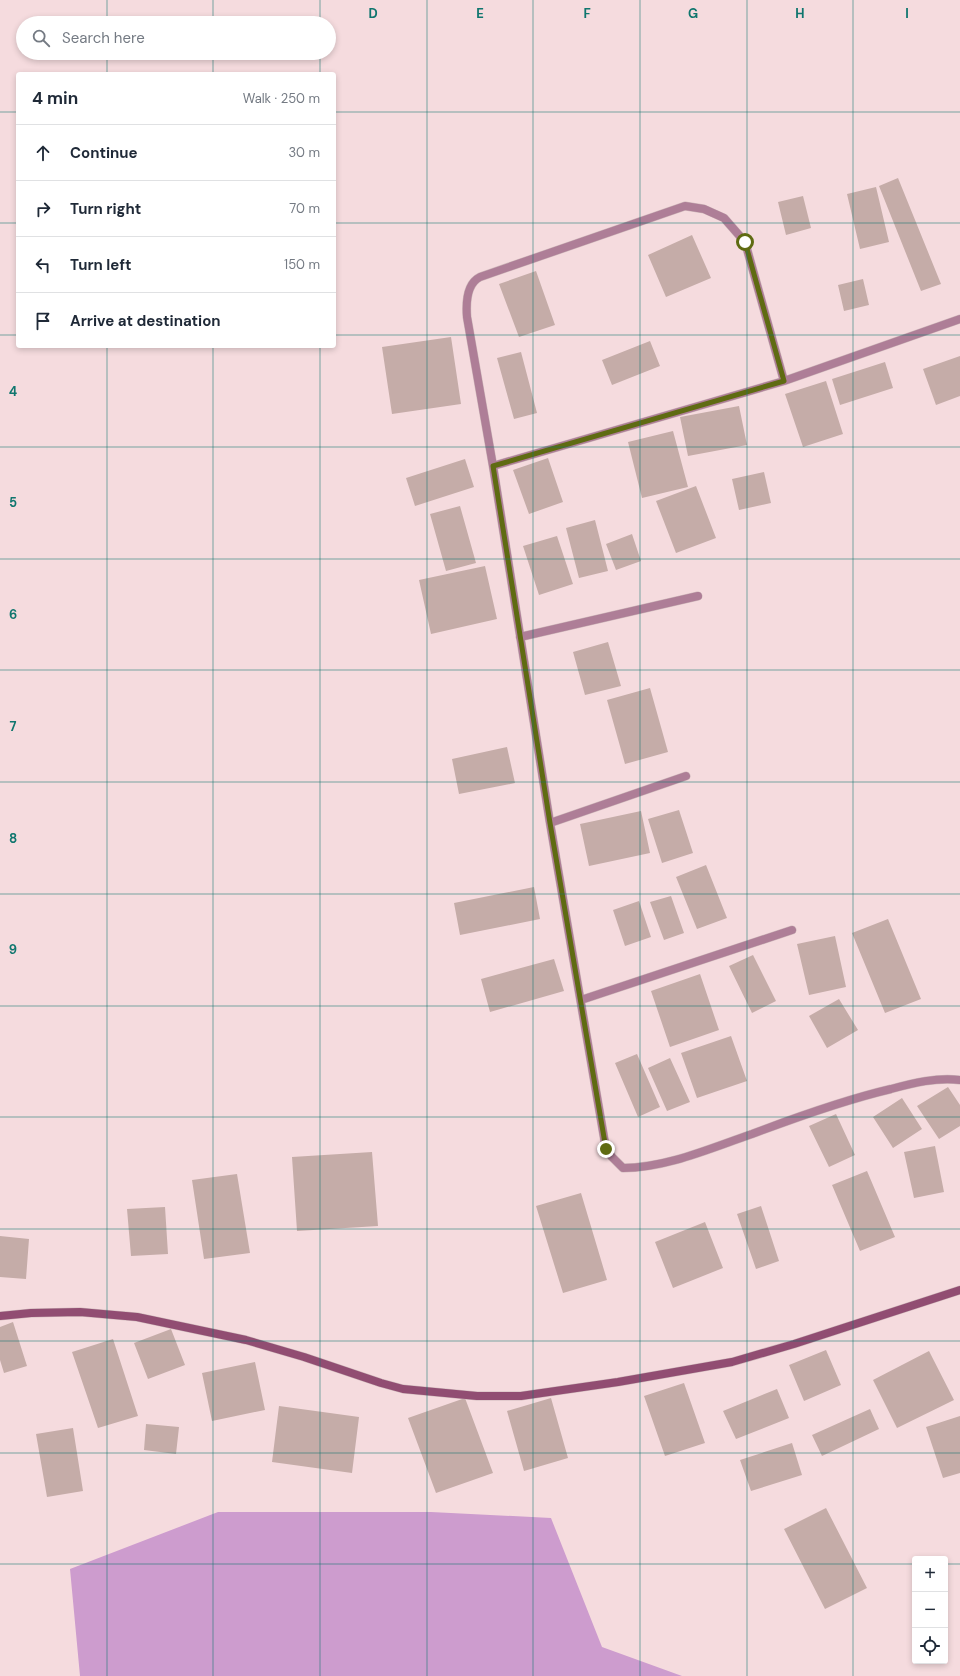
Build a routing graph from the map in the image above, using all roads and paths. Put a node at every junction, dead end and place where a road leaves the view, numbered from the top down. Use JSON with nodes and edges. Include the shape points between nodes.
{"nodes":[{"id":1,"x":960,"y":319,"type":"edge"},
{"id":2,"x":784,"y":381,"type":"junction"},
{"id":3,"x":493,"y":466,"type":"junction"},
{"id":4,"x":698,"y":596,"type":"dead end"},
{"id":5,"x":520,"y":637,"type":"junction"},
{"id":6,"x":686,"y":776,"type":"dead end"},
{"id":7,"x":550,"y":823,"type":"junction"},
{"id":8,"x":792,"y":930,"type":"dead end"},
{"id":9,"x":582,"y":1000,"type":"junction"},
{"id":10,"x":960,"y":1080,"type":"edge"},
{"id":11,"x":960,"y":1290,"type":"edge"},
{"id":12,"x":0,"y":1316,"type":"edge"}],
"edges":[{"from":1,"to":2,"type":"street"},
{"from":2,"to":3,"type":"street"},
{"from":2,"to":3,"type":"street","via":[[745,242],[724,218],[704,209],[685,206],[480,277],[474,282],[468,293],[467,317]]},
{"from":3,"to":5,"type":"street"},
{"from":4,"to":5,"type":"street"},
{"from":5,"to":7,"type":"street"},
{"from":6,"to":7,"type":"street"},
{"from":7,"to":9,"type":"street"},
{"from":8,"to":9,"type":"street"},
{"from":9,"to":10,"type":"street","via":[[606,1149],[623,1168],[692,1156],[871,1093],[919,1082]]},
{"from":11,"to":12,"type":"street","via":[[732,1362],[520,1396],[477,1396],[403,1389],[246,1340],[137,1317],[80,1312]]}]}
